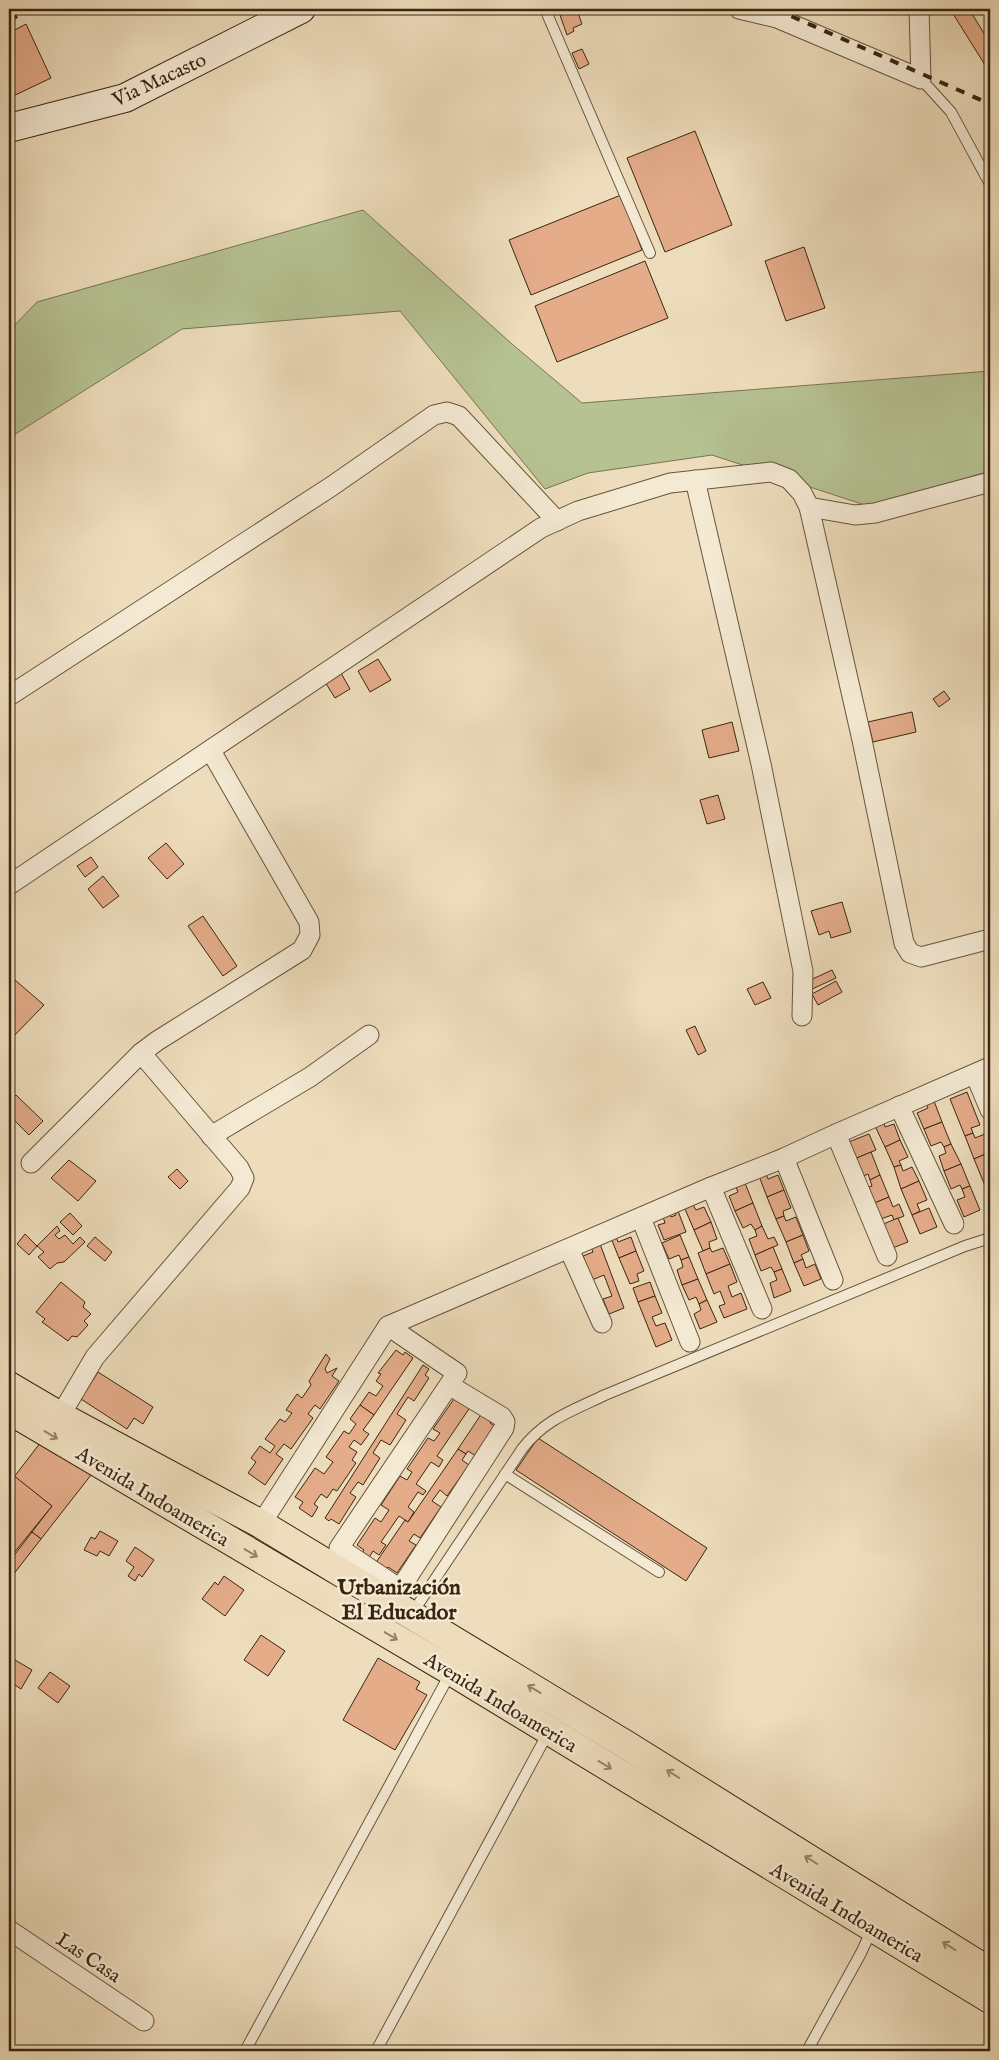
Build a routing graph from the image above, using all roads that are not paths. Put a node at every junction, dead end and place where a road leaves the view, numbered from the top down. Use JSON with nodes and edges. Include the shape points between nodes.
{"nodes":[{"id":1,"x":301,"y":9,"type":"edge"},
{"id":2,"x":545,"y":9,"type":"edge"},
{"id":3,"x":739,"y":9,"type":"edge"},
{"id":4,"x":919,"y":9,"type":"edge"},
{"id":5,"x":921,"y":79,"type":"junction"},
{"id":6,"x":9,"y":128,"type":"edge"},
{"id":7,"x":990,"y":184,"type":"edge"},
{"id":8,"x":650,"y":253,"type":"dead end"},
{"id":9,"x":695,"y":480,"type":"junction"},
{"id":10,"x":990,"y":482,"type":"edge"},
{"id":11,"x":809,"y":507,"type":"junction"},
{"id":12,"x":557,"y":521,"type":"junction"},
{"id":13,"x":9,"y":696,"type":"edge"},
{"id":14,"x":211,"y":751,"type":"junction"},
{"id":15,"x":9,"y":885,"type":"edge"},
{"id":16,"x":990,"y":939,"type":"edge"},
{"id":17,"x":802,"y":1016,"type":"dead end"},
{"id":18,"x":369,"y":1035,"type":"dead end"},
{"id":19,"x":141,"y":1053,"type":"junction"},
{"id":20,"x":982,"y":1070,"type":"edge"},
{"id":21,"x":899,"y":1106,"type":"junction"},
{"id":22,"x":990,"y":1110,"type":"edge"},
{"id":23,"x":836,"y":1134,"type":"junction"},
{"id":24,"x":211,"y":1136,"type":"junction"},
{"id":25,"x":784,"y":1158,"type":"junction"},
{"id":26,"x":31,"y":1164,"type":"dead end"},
{"id":27,"x":711,"y":1188,"type":"junction"},
{"id":28,"x":640,"y":1218,"type":"junction"},
{"id":29,"x":954,"y":1224,"type":"dead end"},
{"id":30,"x":990,"y":1238,"type":"edge"},
{"id":31,"x":568,"y":1249,"type":"junction"},
{"id":32,"x":887,"y":1256,"type":"dead end"},
{"id":33,"x":833,"y":1280,"type":"dead end"},
{"id":34,"x":762,"y":1309,"type":"dead end"},
{"id":35,"x":602,"y":1323,"type":"dead end"},
{"id":36,"x":388,"y":1326,"type":"junction"},
{"id":37,"x":690,"y":1342,"type":"dead end"},
{"id":38,"x":449,"y":1385,"type":"junction"},
{"id":39,"x":9,"y":1386,"type":"edge"},
{"id":40,"x":9,"y":1410,"type":"edge"},
{"id":41,"x":60,"y":1416,"type":"junction"},
{"id":42,"x":505,"y":1474,"type":"junction"},
{"id":43,"x":260,"y":1524,"type":"junction"},
{"id":44,"x":660,"y":1572,"type":"dead end"},
{"id":45,"x":411,"y":1615,"type":"junction"},
{"id":46,"x":451,"y":1671,"type":"junction"},
{"id":47,"x":549,"y":1730,"type":"junction"},
{"id":48,"x":873,"y":1928,"type":"junction"},
{"id":49,"x":9,"y":1930,"type":"edge"},
{"id":50,"x":990,"y":1972,"type":"edge"},
{"id":51,"x":990,"y":1999,"type":"edge"},
{"id":52,"x":144,"y":2021,"type":"dead end"},
{"id":53,"x":246,"y":2051,"type":"edge"},
{"id":54,"x":376,"y":2051,"type":"edge"},
{"id":55,"x":807,"y":2051,"type":"edge"}],
"edges":[{"from":1,"to":6,"type":"street","name":"Via Macasto","via":[[125,98]]},
{"from":2,"to":8,"type":"lane"},
{"from":3,"to":5,"type":"street","via":[[777,18]]},
{"from":4,"to":5,"type":"street"},
{"from":5,"to":7,"type":"lane","via":[[951,112]]},
{"from":9,"to":11,"type":"street","via":[[772,472],[789,479]]},
{"from":9,"to":12,"type":"street","via":[[670,483],[578,511]]},
{"from":9,"to":17,"type":"street","via":[[761,764],[803,971]]},
{"from":10,"to":11,"type":"street","via":[[875,513],[855,515]]},
{"from":11,"to":16,"type":"street","via":[[904,943],[910,953],[921,957]]},
{"from":12,"to":13,"type":"street","via":[[458,416],[447,412],[434,415],[332,486]]},
{"from":12,"to":14,"type":"street","via":[[541,528]]},
{"from":14,"to":15,"type":"street"},
{"from":14,"to":19,"type":"street","via":[[309,922],[310,935],[302,950]]},
{"from":18,"to":24,"type":"street","via":[[310,1077]]},
{"from":19,"to":24,"type":"street"},
{"from":19,"to":26,"type":"street"},
{"from":20,"to":21,"type":"street"},
{"from":20,"to":22,"type":"street"},
{"from":21,"to":23,"type":"street"},
{"from":21,"to":29,"type":"street"},
{"from":23,"to":25,"type":"street"},
{"from":23,"to":32,"type":"street"},
{"from":24,"to":41,"type":"street","via":[[239,1168],[244,1178],[240,1188],[95,1357]]},
{"from":25,"to":27,"type":"street"},
{"from":25,"to":33,"type":"street"},
{"from":27,"to":28,"type":"street"},
{"from":27,"to":34,"type":"street"},
{"from":28,"to":31,"type":"street"},
{"from":28,"to":37,"type":"street"},
{"from":30,"to":42,"type":"lane","via":[[956,1249],[650,1376],[550,1421],[528,1440]]},
{"from":31,"to":35,"type":"street"},
{"from":31,"to":36,"type":"street"},
{"from":36,"to":38,"type":"street","via":[[457,1373]]},
{"from":36,"to":43,"type":"street"},
{"from":38,"to":38,"type":"street","via":[[339,1548],[400,1589],[504,1428],[502,1417]]},
{"from":39,"to":41,"type":"main road","name":"Avenida Indoamerica"},
{"from":40,"to":46,"type":"main road","name":"Avenida Indoamerica","one_way":true},
{"from":41,"to":43,"type":"main road","name":"Avenida Indoamerica"},
{"from":42,"to":44,"type":"lane"},
{"from":42,"to":45,"type":"lane"},
{"from":43,"to":45,"type":"main road","name":"Avenida Indoamerica"},
{"from":50,"to":45,"type":"main road","name":"Avenida Indoamerica","one_way":true},
{"from":46,"to":47,"type":"main road","name":"Avenida Indoamerica"},
{"from":46,"to":53,"type":"lane"},
{"from":47,"to":48,"type":"main road","name":"Avenida Indoamerica","one_way":true},
{"from":47,"to":54,"type":"lane"},
{"from":48,"to":51,"type":"main road","name":"Avenida Indoamerica"},
{"from":48,"to":55,"type":"lane"},
{"from":49,"to":52,"type":"street","name":"Las Casa"}]}
